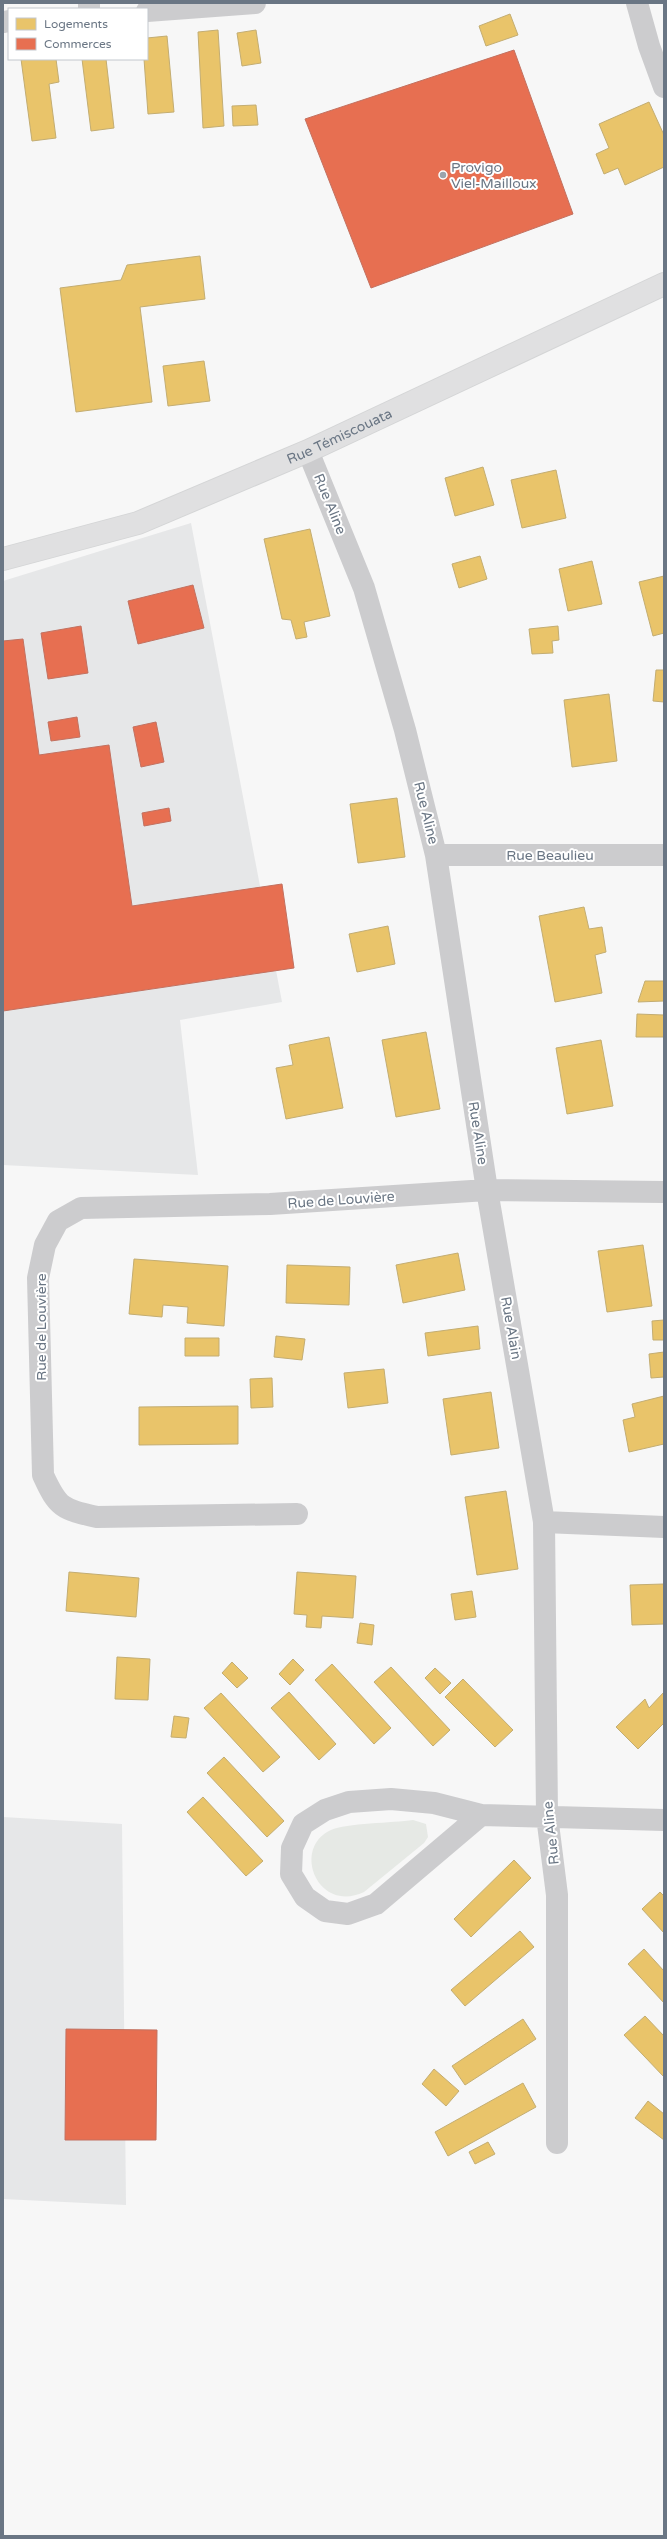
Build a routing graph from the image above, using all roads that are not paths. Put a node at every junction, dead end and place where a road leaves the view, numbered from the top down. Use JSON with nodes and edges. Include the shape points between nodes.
{"nodes":[{"id":1,"x":255,"y":3,"type":"edge"},
{"id":2,"x":637,"y":3,"type":"edge"},
{"id":3,"x":148,"y":11,"type":"edge"},
{"id":4,"x":664,"y":87,"type":"edge"},
{"id":5,"x":664,"y":284,"type":"edge"},
{"id":6,"x":308,"y":451,"type":"junction"},
{"id":7,"x":3,"y":559,"type":"edge"},
{"id":8,"x":664,"y":855,"type":"edge"},
{"id":9,"x":436,"y":856,"type":"junction"},
{"id":10,"x":487,"y":1190,"type":"junction"},
{"id":11,"x":664,"y":1192,"type":"edge"},
{"id":12,"x":296,"y":1514,"type":"dead end"},
{"id":13,"x":544,"y":1522,"type":"junction"},
{"id":14,"x":664,"y":1528,"type":"edge"},
{"id":15,"x":481,"y":1815,"type":"junction"},
{"id":16,"x":547,"y":1816,"type":"junction"},
{"id":17,"x":664,"y":1820,"type":"edge"},
{"id":18,"x":557,"y":2143,"type":"dead end"}],
"edges":[{"from":1,"to":3,"type":"street"},
{"from":2,"to":4,"type":"street","via":[[648,46]]},
{"from":5,"to":6,"type":"main road","name":"Rue Témiscouata"},
{"from":6,"to":7,"type":"main road","name":"Rue Témiscouata","via":[[138,523]]},
{"from":6,"to":9,"type":"street","name":"Rue Aline","via":[[364,588],[405,730]]},
{"from":8,"to":9,"type":"street","name":"Rue Beaulieu"},
{"from":9,"to":10,"type":"street","name":"Rue Aline"},
{"from":10,"to":11,"type":"street"},
{"from":10,"to":12,"type":"street","name":"Rue de Louvière","via":[[270,1204],[81,1208],[58,1220],[45,1245],[38,1278],[43,1475],[53,1497],[68,1510],[97,1517]]},
{"from":10,"to":13,"type":"street","name":"Rue Alain"},
{"from":13,"to":14,"type":"street"},
{"from":13,"to":16,"type":"street","name":"Rue Aline"},
{"from":15,"to":15,"type":"street","via":[[434,1803],[398,1800],[349,1802],[325,1810],[303,1824],[292,1848],[291,1874],[305,1898],[325,1911],[348,1914],[376,1904]]},
{"from":15,"to":16,"type":"street"},
{"from":16,"to":17,"type":"street"},
{"from":16,"to":18,"type":"street","name":"Rue Aline","via":[[557,1895]]}]}
